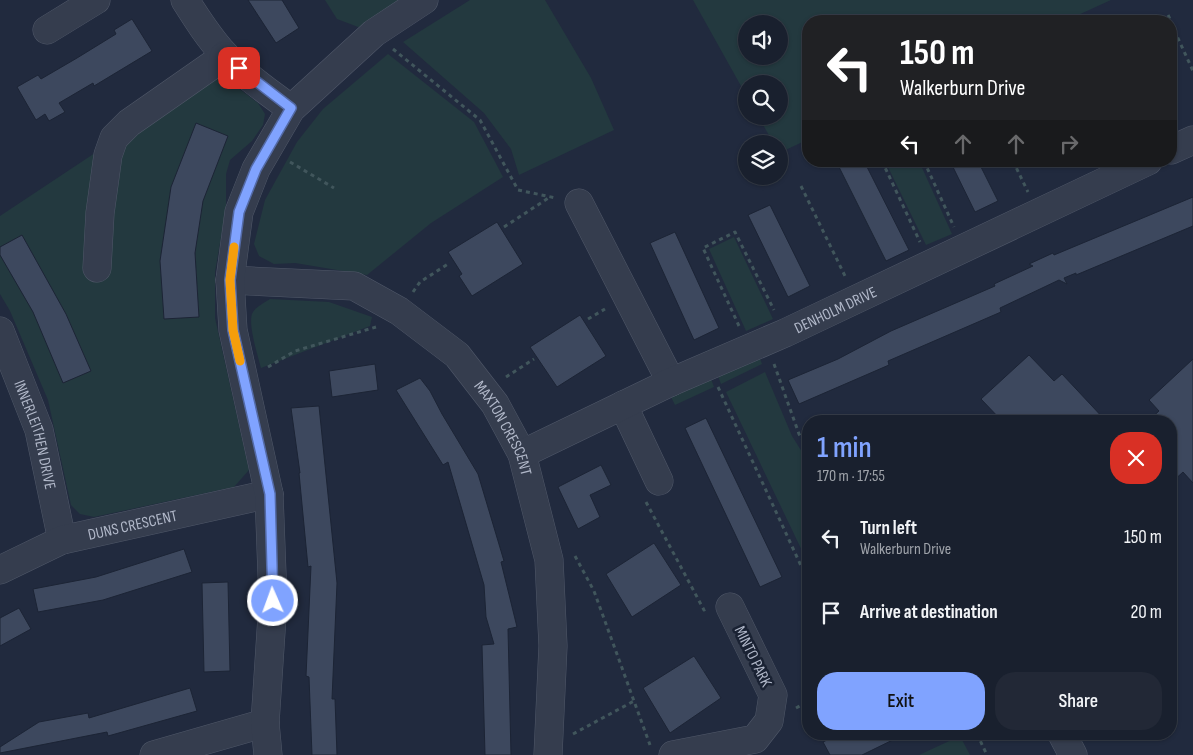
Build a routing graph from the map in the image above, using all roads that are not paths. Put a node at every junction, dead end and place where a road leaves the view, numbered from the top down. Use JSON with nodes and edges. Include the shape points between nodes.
{"nodes":[{"id":1,"x":96,"y":0,"type":"edge"},
{"id":2,"x":185,"y":0,"type":"edge"},
{"id":3,"x":424,"y":0,"type":"edge"},
{"id":4,"x":47,"y":30,"type":"dead end"},
{"id":5,"x":225,"y":56,"type":"junction"},
{"id":6,"x":291,"y":108,"type":"junction"},
{"id":7,"x":1193,"y":140,"type":"edge"},
{"id":8,"x":1177,"y":147,"type":"edge"},
{"id":9,"x":1135,"y":167,"type":"edge"},
{"id":10,"x":579,"y":202,"type":"road end"},
{"id":11,"x":96,"y":268,"type":"dead end"},
{"id":12,"x":230,"y":280,"type":"junction"},
{"id":13,"x":0,"y":331,"type":"edge"},
{"id":14,"x":671,"y":382,"type":"junction"},
{"id":15,"x":623,"y":405,"type":"junction"},
{"id":16,"x":522,"y":454,"type":"junction"},
{"id":17,"x":659,"y":481,"type":"road end"},
{"id":18,"x":270,"y":494,"type":"junction"},
{"id":19,"x":62,"y":540,"type":"junction"},
{"id":20,"x":0,"y":570,"type":"edge"},
{"id":21,"x":730,"y":607,"type":"road end"},
{"id":22,"x":265,"y":723,"type":"junction"},
{"id":23,"x":1065,"y":740,"type":"edge"},
{"id":24,"x":662,"y":750,"type":"edge"},
{"id":25,"x":549,"y":751,"type":"edge"},
{"id":26,"x":154,"y":755,"type":"edge"},
{"id":27,"x":268,"y":755,"type":"edge"},
{"id":28,"x":1073,"y":755,"type":"edge"}],
"edges":[{"from":1,"to":4,"type":"street"},
{"from":2,"to":5,"type":"street"},
{"from":3,"to":6,"type":"street","via":[[374,33]]},
{"from":5,"to":6,"type":"street"},
{"from":5,"to":11,"type":"street","via":[[129,123],[114,138],[108,155]]},
{"from":6,"to":12,"type":"street","via":[[256,169],[239,212]]},
{"from":7,"to":8,"type":"street"},
{"from":9,"to":14,"type":"street","name":"DENHOLM DRIVE","via":[[767,341]]},
{"from":10,"to":14,"type":"street"},
{"from":12,"to":16,"type":"street","name":"MAXTON CRESCENT","via":[[354,286],[401,312],[457,355],[495,404]]},
{"from":12,"to":18,"type":"street","via":[[233,330]]},
{"from":13,"to":19,"type":"street","name":"INNERLEITHEN DRIVE","via":[[39,430]]},
{"from":14,"to":15,"type":"street","name":"DENHOLM DRIVE"},
{"from":15,"to":16,"type":"street","name":"DENHOLM DRIVE"},
{"from":15,"to":17,"type":"street"},
{"from":16,"to":25,"type":"street","name":"MAXTON CRESCENT","via":[[549,560],[553,646]]},
{"from":18,"to":19,"type":"street","name":"DUNS CRESCENT"},
{"from":18,"to":22,"type":"street","via":[[273,601]]},
{"from":19,"to":20,"type":"street","name":"DUNS CRESCENT"},
{"from":21,"to":24,"type":"street","name":"MINTO PARK","via":[[773,695],[769,720],[755,739]]},
{"from":22,"to":26,"type":"street"},
{"from":22,"to":27,"type":"street"},
{"from":23,"to":28,"type":"street"}]}
